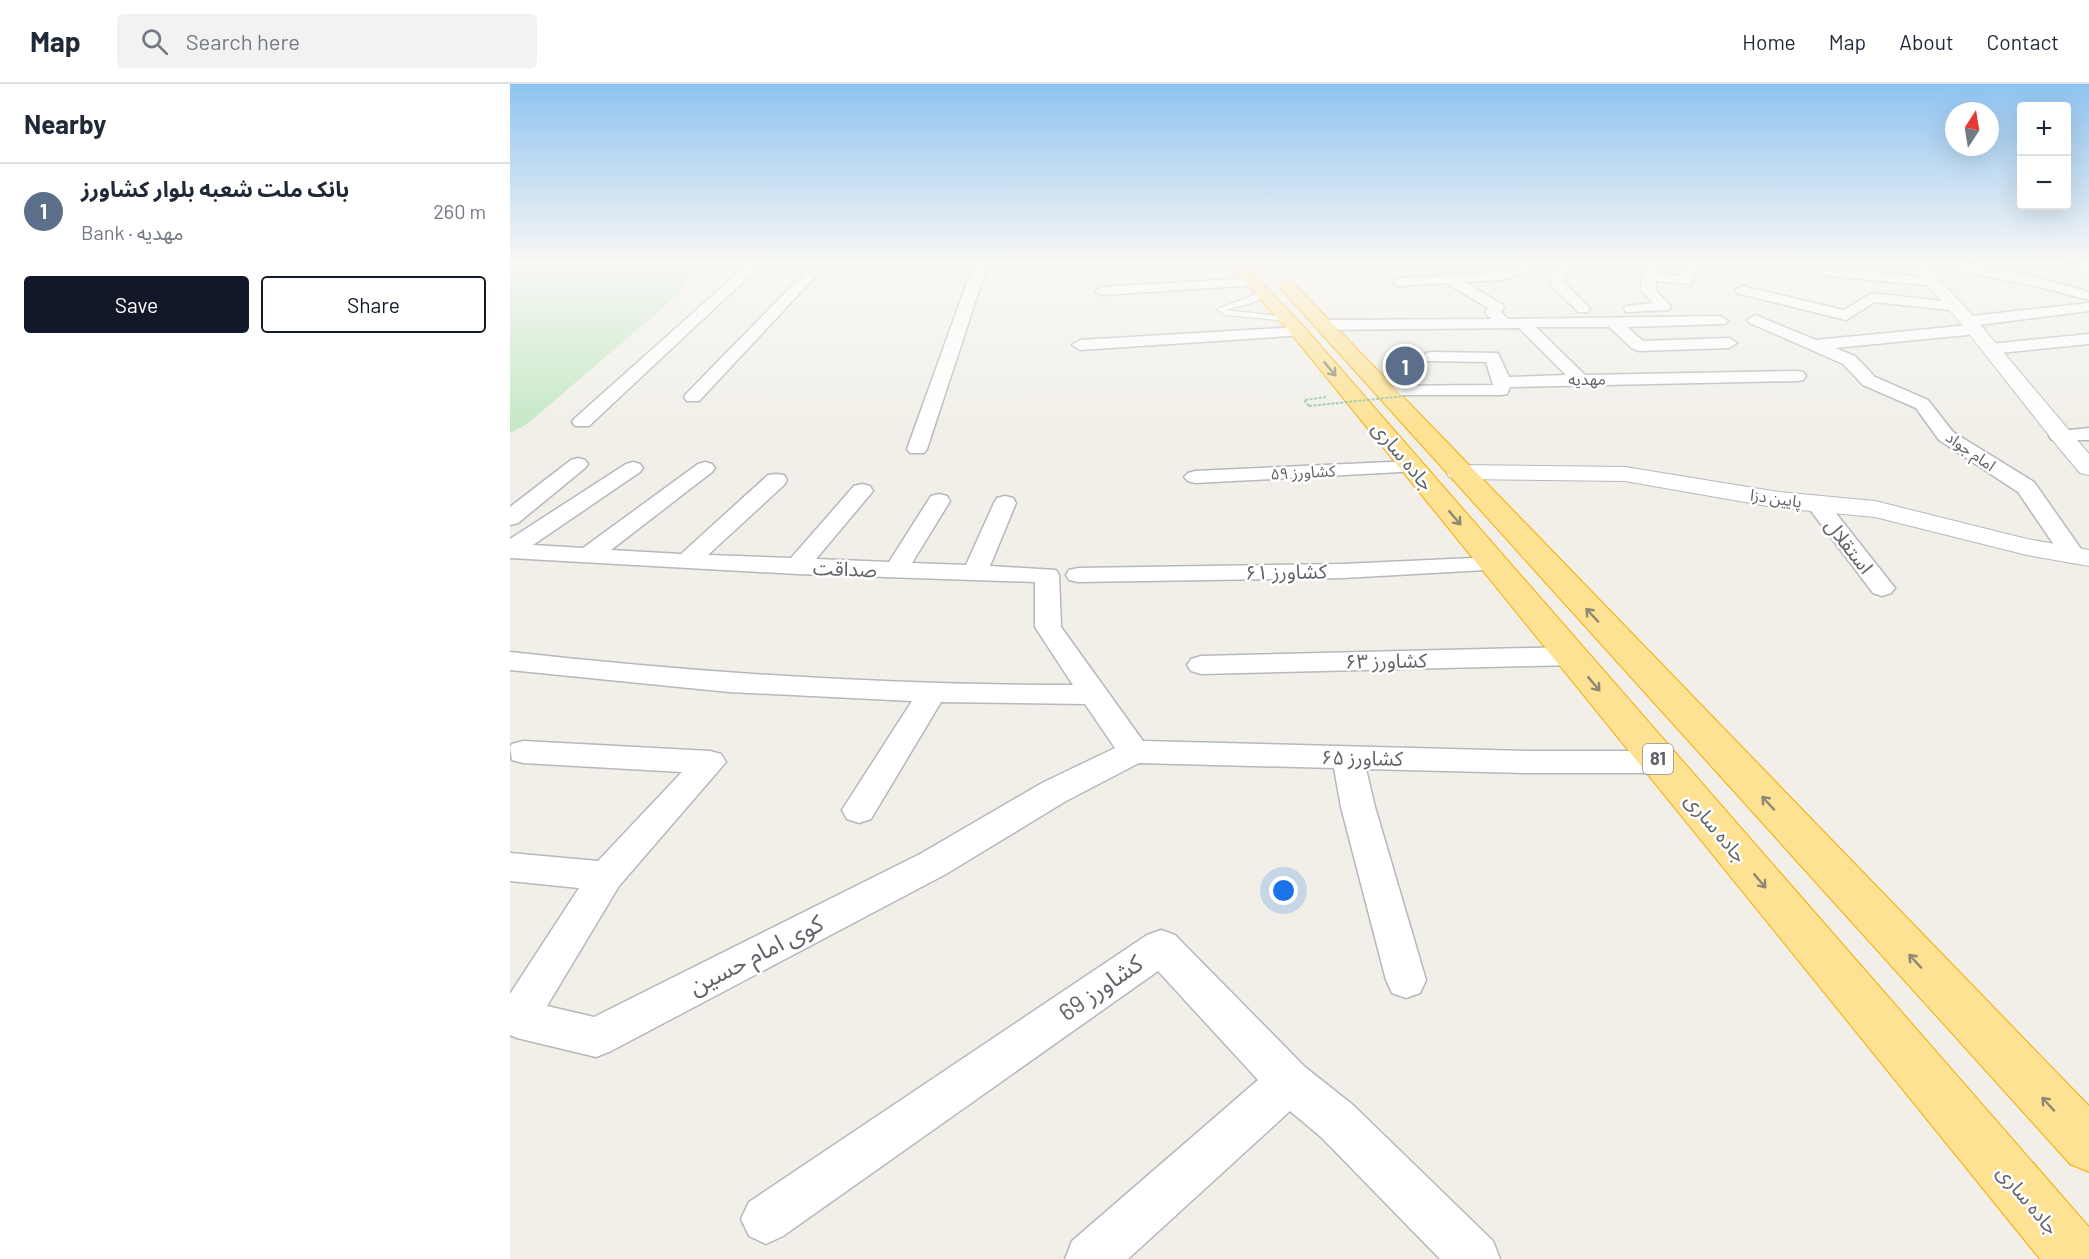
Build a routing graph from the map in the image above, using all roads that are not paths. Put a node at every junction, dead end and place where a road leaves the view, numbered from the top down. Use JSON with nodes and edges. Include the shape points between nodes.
{"nodes":[{"id":1,"x":696,"y":318,"type":"edge"},
{"id":2,"x":769,"y":318,"type":"edge"},
{"id":3,"x":962,"y":318,"type":"edge"},
{"id":4,"x":1190,"y":318,"type":"edge"},
{"id":5,"x":1292,"y":318,"type":"edge"},
{"id":6,"x":1301,"y":318,"type":"edge"},
{"id":7,"x":1452,"y":318,"type":"edge"},
{"id":8,"x":1498,"y":318,"type":"edge"},
{"id":9,"x":1908,"y":318,"type":"edge"},
{"id":10,"x":1967,"y":318,"type":"edge"},
{"id":11,"x":1755,"y":320,"type":"dead end"},
{"id":12,"x":1720,"y":321,"type":"dead end"},
{"id":13,"x":1505,"y":324,"type":"junction"},
{"id":14,"x":1524,"y":324,"type":"junction"},
{"id":15,"x":1614,"y":324,"type":"junction"},
{"id":16,"x":2089,"y":339,"type":"edge"},
{"id":17,"x":1729,"y":343,"type":"dead end"},
{"id":18,"x":1080,"y":345,"type":"dead end"},
{"id":19,"x":1813,"y":345,"type":"junction"},
{"id":20,"x":1990,"y":349,"type":"junction"},
{"id":21,"x":1432,"y":357,"type":"dead end"},
{"id":22,"x":1797,"y":376,"type":"dead end"},
{"id":23,"x":1579,"y":379,"type":"junction"},
{"id":24,"x":1502,"y":382,"type":"junction"},
{"id":25,"x":1395,"y":393,"type":"junction"},
{"id":26,"x":693,"y":397,"type":"dead end"},
{"id":27,"x":582,"y":422,"type":"dead end"},
{"id":28,"x":2089,"y":435,"type":"edge"},
{"id":29,"x":2060,"y":436,"type":"junction"},
{"id":30,"x":917,"y":449,"type":"dead end"},
{"id":31,"x":578,"y":464,"type":"dead end"},
{"id":32,"x":1412,"y":467,"type":"junction"},
{"id":33,"x":633,"y":468,"type":"dead end"},
{"id":34,"x":705,"y":468,"type":"dead end"},
{"id":35,"x":2089,"y":468,"type":"edge"},
{"id":36,"x":1458,"y":471,"type":"junction"},
{"id":37,"x":1195,"y":477,"type":"dead end"},
{"id":38,"x":776,"y":480,"type":"dead end"},
{"id":39,"x":862,"y":491,"type":"dead end"},
{"id":40,"x":939,"y":501,"type":"dead end"},
{"id":41,"x":1005,"y":503,"type":"dead end"},
{"id":42,"x":1816,"y":503,"type":"junction"},
{"id":43,"x":510,"y":518,"type":"edge"},
{"id":44,"x":510,"y":551,"type":"edge"},
{"id":45,"x":587,"y":556,"type":"junction"},
{"id":46,"x":2082,"y":557,"type":"edge"},
{"id":47,"x":687,"y":562,"type":"junction"},
{"id":48,"x":1494,"y":564,"type":"junction"},
{"id":49,"x":797,"y":567,"type":"junction"},
{"id":50,"x":895,"y":571,"type":"junction"},
{"id":51,"x":975,"y":573,"type":"junction"},
{"id":52,"x":1078,"y":575,"type":"dead end"},
{"id":53,"x":1882,"y":588,"type":"dead end"},
{"id":54,"x":1571,"y":656,"type":"junction"},
{"id":55,"x":510,"y":661,"type":"edge"},
{"id":56,"x":1201,"y":665,"type":"dead end"},
{"id":57,"x":933,"y":693,"type":"junction"},
{"id":58,"x":1095,"y":694,"type":"junction"},
{"id":59,"x":523,"y":752,"type":"dead end"},
{"id":60,"x":1134,"y":752,"type":"junction"},
{"id":61,"x":1348,"y":758,"type":"junction"},
{"id":62,"x":1660,"y":762,"type":"junction"},
{"id":63,"x":858,"y":810,"type":"dead end"},
{"id":64,"x":510,"y":867,"type":"edge"},
{"id":65,"x":606,"y":876,"type":"junction"},
{"id":66,"x":1406,"y":980,"type":"dead end"},
{"id":67,"x":1289,"y":1082,"type":"junction"},
{"id":68,"x":2089,"y":1145,"type":"edge"},
{"id":69,"x":766,"y":1219,"type":"dead end"},
{"id":70,"x":1090,"y":1259,"type":"edge"},
{"id":71,"x":1475,"y":1259,"type":"edge"},
{"id":72,"x":2078,"y":1259,"type":"edge"}],
"edges":[{"from":1,"to":27,"type":"street"},
{"from":2,"to":26,"type":"street"},
{"from":3,"to":30,"type":"street"},
{"from":4,"to":18,"type":"street"},
{"from":5,"to":32,"type":"highway","name":"جاده ساری","number":"81","one_way":true},
{"from":6,"to":25,"type":"highway","name":"جاده ساری","number":"81"},
{"from":7,"to":13,"type":"street"},
{"from":8,"to":13,"type":"street"},
{"from":9,"to":19,"type":"street"},
{"from":10,"to":20,"type":"street"},
{"from":11,"to":19,"type":"street","name":"امام جواد"},
{"from":12,"to":15,"type":"street"},
{"from":13,"to":14,"type":"street"},
{"from":14,"to":15,"type":"street"},
{"from":14,"to":23,"type":"street"},
{"from":15,"to":17,"type":"street","via":[[1639,346]]},
{"from":16,"to":20,"type":"street"},
{"from":19,"to":46,"type":"street","name":"امام جواد","via":[[1849,360],[1869,381],[1922,404],[1946,436],[2025,488]]},
{"from":20,"to":29,"type":"street"},
{"from":21,"to":24,"type":"street","via":[[1492,357]]},
{"from":22,"to":23,"type":"street","name":"مهدیه"},
{"from":23,"to":24,"type":"street","name":"مهدیه"},
{"from":24,"to":25,"type":"street","name":"مهدیه","via":[[1501,390]]},
{"from":25,"to":36,"type":"highway","name":"جاده ساری","number":"81"},
{"from":28,"to":29,"type":"street"},
{"from":29,"to":35,"type":"street"},
{"from":31,"to":43,"type":"street"},
{"from":32,"to":37,"type":"street","name":"کشاورز ۵۹"},
{"from":32,"to":48,"type":"highway","name":"جاده ساری","number":"81","one_way":true},
{"from":33,"to":44,"type":"street"},
{"from":34,"to":45,"type":"street"},
{"from":36,"to":42,"type":"street","name":"پایین دزا","via":[[1625,474]]},
{"from":68,"to":36,"type":"highway","name":"جاده ساری","number":"81","one_way":true},
{"from":38,"to":47,"type":"street"},
{"from":39,"to":49,"type":"street"},
{"from":40,"to":50,"type":"street"},
{"from":41,"to":51,"type":"street"},
{"from":42,"to":46,"type":"street","name":"پایین دزا","via":[[1875,509]]},
{"from":42,"to":53,"type":"street","name":"استقلال"},
{"from":44,"to":45,"type":"street","name":"صداقت"},
{"from":45,"to":47,"type":"street","name":"صداقت"},
{"from":47,"to":49,"type":"street","name":"صداقت"},
{"from":48,"to":52,"type":"street","name":"کشاورز ۶۱","via":[[1310,572]]},
{"from":48,"to":54,"type":"highway","name":"جاده ساری","number":"81"},
{"from":49,"to":50,"type":"street","name":"صداقت"},
{"from":50,"to":51,"type":"street","name":"صداقت"},
{"from":51,"to":58,"type":"street","name":"صداقت","via":[[1047,575],[1048,627]]},
{"from":54,"to":56,"type":"street","name":"کشاورز ۶۳"},
{"from":54,"to":62,"type":"highway","name":"جاده ساری","number":"81","one_way":true},
{"from":55,"to":57,"type":"street","via":[[631,676]]},
{"from":57,"to":58,"type":"street"},
{"from":57,"to":63,"type":"street"},
{"from":58,"to":60,"type":"street"},
{"from":59,"to":65,"type":"street","via":[[710,762]]},
{"from":60,"to":61,"type":"street","name":"کشاورز ۶۵"},
{"from":60,"to":65,"type":"street","name":"کوی امام حسین","via":[[1054,792],[933,864],[596,1037],[517,1019]]},
{"from":61,"to":62,"type":"street","name":"کشاورز ۶۵"},
{"from":61,"to":66,"type":"street"},
{"from":62,"to":72,"type":"highway","name":"جاده ساری","number":"81","one_way":true},
{"from":64,"to":65,"type":"street"},
{"from":67,"to":69,"type":"street","name":"کشاورز 69","via":[[1161,947]]},
{"from":67,"to":70,"type":"street"},
{"from":67,"to":71,"type":"street","name":"کشاورز 69","via":[[1337,1120]]}]}
